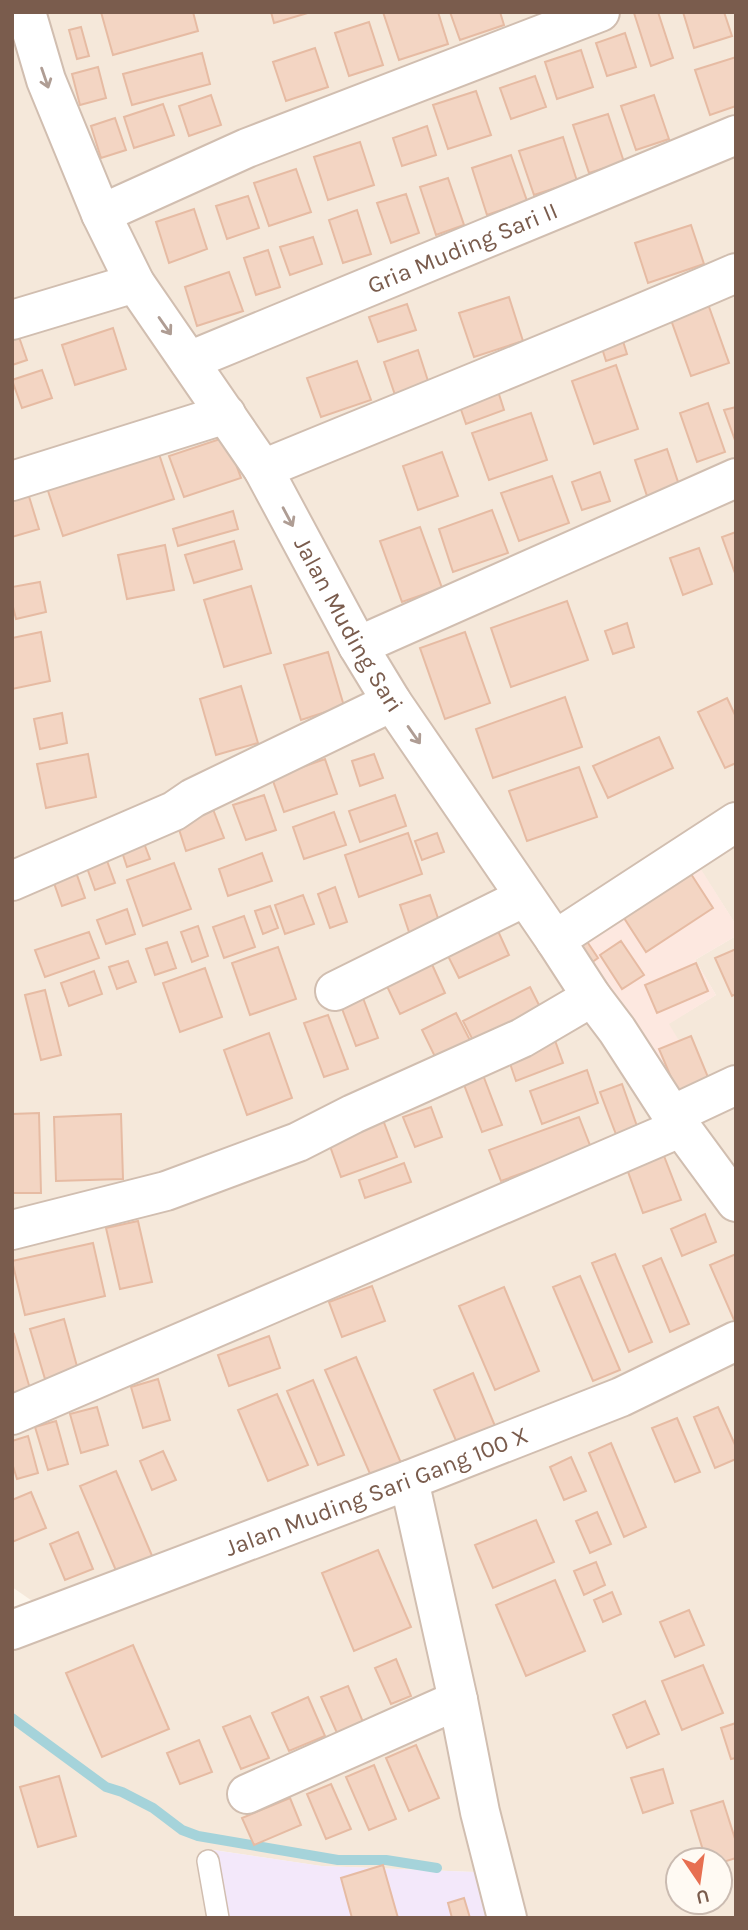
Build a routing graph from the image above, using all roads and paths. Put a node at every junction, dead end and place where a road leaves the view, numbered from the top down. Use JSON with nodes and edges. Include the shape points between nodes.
{"nodes":[{"id":1,"x":26,"y":12,"type":"edge"},
{"id":2,"x":600,"y":12,"type":"edge"},
{"id":3,"x":736,"y":135,"type":"edge"},
{"id":4,"x":101,"y":215,"type":"junction"},
{"id":5,"x":736,"y":273,"type":"edge"},
{"id":6,"x":135,"y":284,"type":"junction"},
{"id":7,"x":12,"y":320,"type":"edge"},
{"id":8,"x":189,"y":361,"type":"junction"},
{"id":9,"x":226,"y":414,"type":"junction"},
{"id":10,"x":263,"y":469,"type":"junction"},
{"id":11,"x":736,"y":478,"type":"edge"},
{"id":12,"x":12,"y":481,"type":"edge"},
{"id":13,"x":358,"y":646,"type":"junction"},
{"id":14,"x":392,"y":702,"type":"junction"},
{"id":15,"x":193,"y":798,"type":"junction"},
{"id":16,"x":736,"y":822,"type":"edge"},
{"id":17,"x":12,"y":867,"type":"edge"},
{"id":18,"x":12,"y":881,"type":"edge"},
{"id":19,"x":525,"y":897,"type":"junction"},
{"id":20,"x":555,"y":940,"type":"junction"},
{"id":21,"x":335,"y":992,"type":"dead end"},
{"id":22,"x":592,"y":997,"type":"junction"},
{"id":23,"x":736,"y":1085,"type":"edge"},
{"id":24,"x":677,"y":1121,"type":"junction"},
{"id":25,"x":736,"y":1202,"type":"edge"},
{"id":26,"x":12,"y":1230,"type":"edge"},
{"id":27,"x":736,"y":1341,"type":"edge"},
{"id":28,"x":12,"y":1415,"type":"edge"},
{"id":29,"x":410,"y":1480,"type":"junction"},
{"id":30,"x":12,"y":1630,"type":"edge"},
{"id":31,"x":458,"y":1700,"type":"junction"},
{"id":32,"x":247,"y":1794,"type":"dead end"},
{"id":33,"x":208,"y":1861,"type":"dead end"},
{"id":34,"x":218,"y":1918,"type":"edge"},
{"id":35,"x":507,"y":1918,"type":"edge"}],
"edges":[{"from":1,"to":4,"type":"street","name":"Jalan Muding Sari","one_way":true,"via":[[46,80]]},
{"from":2,"to":4,"type":"street","via":[[247,148]]},
{"from":3,"to":8,"type":"street","name":"Gria Muding Sari II"},
{"from":4,"to":6,"type":"street","name":"Jalan Muding Sari"},
{"from":5,"to":10,"type":"street"},
{"from":6,"to":7,"type":"street"},
{"from":6,"to":8,"type":"street","name":"Jalan Muding Sari","one_way":true},
{"from":8,"to":9,"type":"street","name":"Jalan Muding Sari"},
{"from":9,"to":10,"type":"street","name":"Jalan Muding Sari"},
{"from":9,"to":12,"type":"street"},
{"from":10,"to":13,"type":"street","name":"Jalan Muding Sari","one_way":true},
{"from":11,"to":13,"type":"street"},
{"from":13,"to":14,"type":"street","name":"Jalan Muding Sari"},
{"from":14,"to":15,"type":"street"},
{"from":14,"to":19,"type":"street","name":"Jalan Muding Sari","one_way":true},
{"from":15,"to":17,"type":"street","via":[[170,803]]},
{"from":15,"to":18,"type":"street","via":[[174,811]]},
{"from":16,"to":20,"type":"street"},
{"from":19,"to":20,"type":"street","name":"Jalan Muding Sari"},
{"from":19,"to":21,"type":"street"},
{"from":20,"to":22,"type":"street","name":"Jalan Muding Sari"},
{"from":22,"to":24,"type":"street","name":"Jalan Muding Sari"},
{"from":22,"to":26,"type":"street","via":[[522,1038],[298,1142],[166,1191]]},
{"from":23,"to":24,"type":"street"},
{"from":24,"to":25,"type":"street","name":"Jalan Muding Sari"},
{"from":24,"to":28,"type":"street"},
{"from":27,"to":29,"type":"street","name":"Jalan Muding Sari Gang 100 X","via":[[621,1397]]},
{"from":29,"to":30,"type":"street","name":"Jalan Muding Sari Gang 100 X"},
{"from":29,"to":31,"type":"street"},
{"from":31,"to":32,"type":"street"},
{"from":31,"to":35,"type":"street"},
{"from":33,"to":34,"type":"lane"}]}
